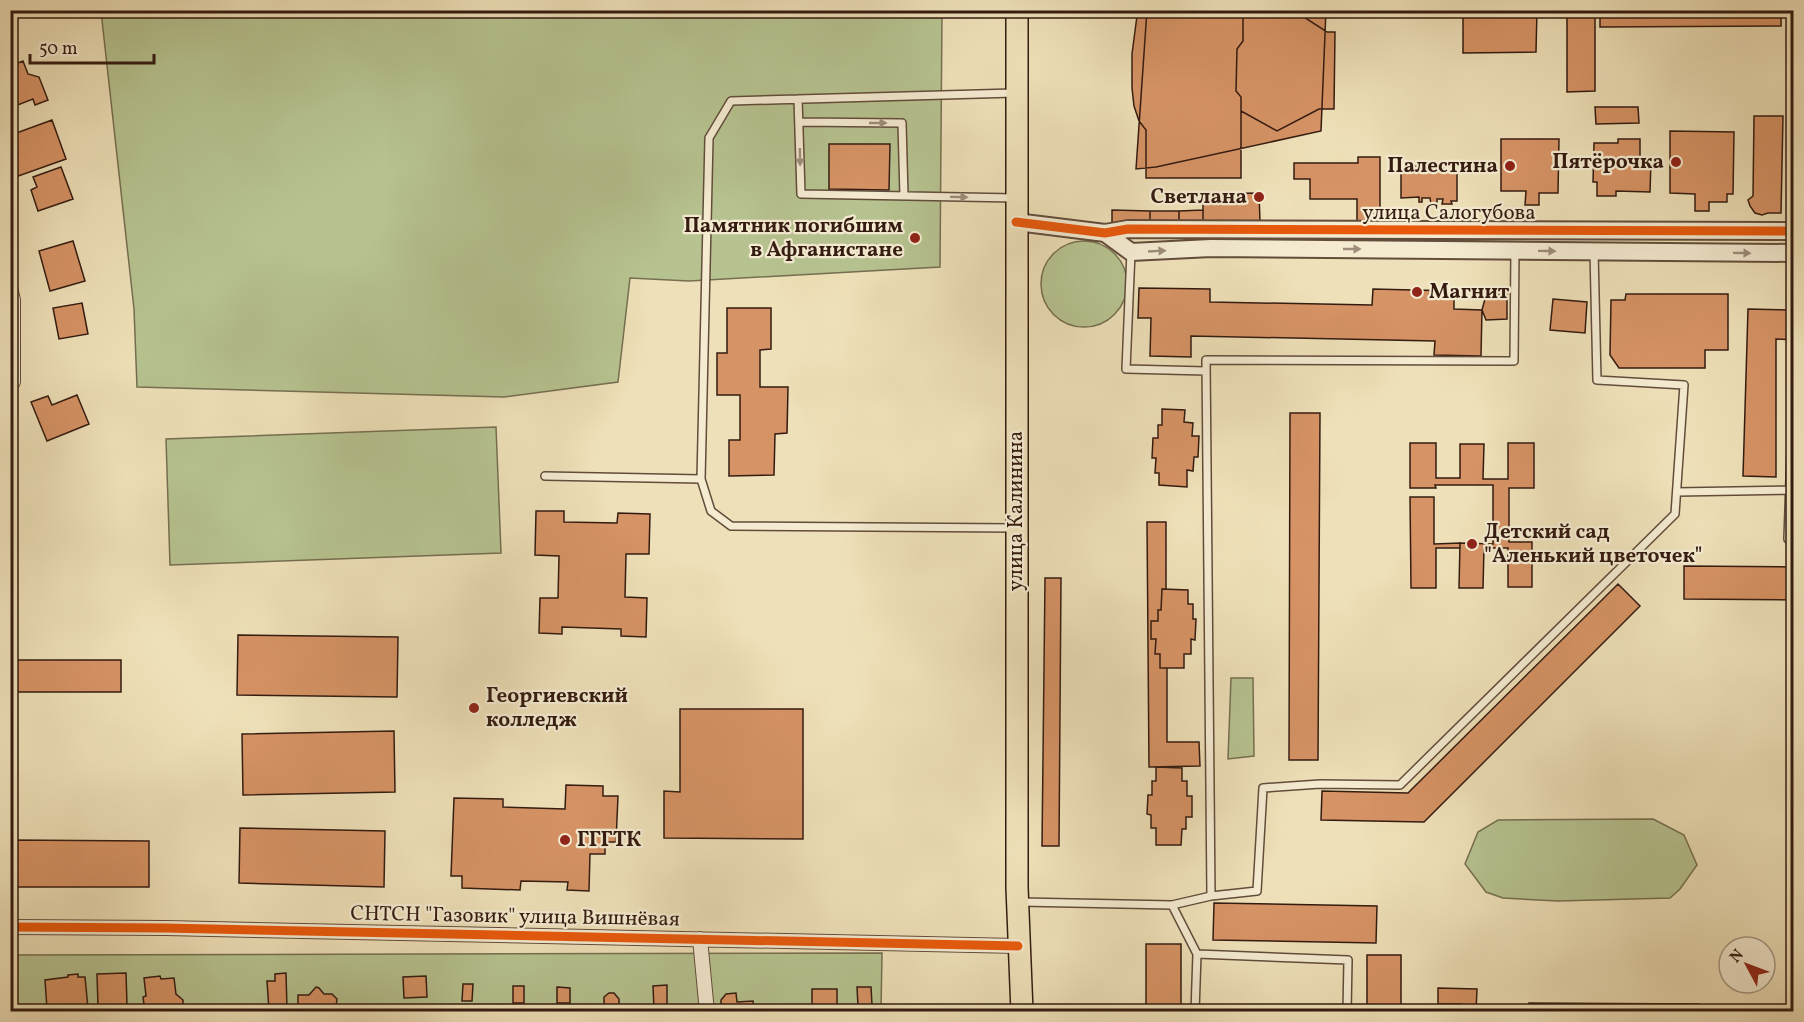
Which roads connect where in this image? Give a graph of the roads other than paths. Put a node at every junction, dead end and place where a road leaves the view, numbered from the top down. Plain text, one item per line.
1 (1017, 10) edge
2 (1016, 93) junction
3 (798, 99) junction
4 (799, 122) junction
5 (904, 195) junction
6 (1016, 198) junction
7 (1016, 222) junction
8 (1794, 231) edge
9 (1105, 233) junction
10 (1515, 250) junction
11 (1594, 251) junction
12 (1131, 252) junction
13 (1794, 253) edge
14 (10, 288) edge
15 (1794, 360) edge
16 (1206, 371) junction
17 (10, 382) edge
18 (545, 476) dead end
19 (701, 479) junction
20 (1789, 490) junction
21 (1677, 492) junction
22 (1016, 528) junction
23 (1794, 540) edge
24 (1211, 896) junction
25 (1017, 902) junction
26 (1172, 905) junction
27 (10, 927) edge
28 (700, 939) junction
29 (1018, 946) junction
30 (1197, 954) junction
31 (707, 1011) edge
32 (1022, 1011) edge
33 (1195, 1011) edge
34 (1347, 1011) edge

1 - 2 main road, улица Калинина
2 - 3 lane
2 - 6 main road, улица Калинина
3 - 4 lane
3 - 19 lane
4 -> 5 lane
4 -> 5 lane
5 -> 6 lane
6 - 7 main road, улица Калинина
7 - 9 street, улица Салогубова
7 - 22 main road, улица Калинина
8 - 9 street, улица Салогубова
9 - 12 street
10 -> 11 street, улица Салогубова
12 -> 10 street, улица Салогубова
10 - 16 lane
11 -> 13 street, улица Салогубова
11 - 21 lane
12 - 16 lane
14 - 17 street
15 - 20 lane
16 - 24 lane
18 - 19 lane
19 - 22 lane
20 - 21 lane
20 - 23 lane
21 - 24 lane
22 - 25 main road, улица Калинина
24 - 26 lane
25 - 26 lane
25 - 29 main road, улица Калинина
26 - 30 lane
27 - 28 street, СНТСН "Газовик" улица Вишнёвая
28 - 29 street, СНТСН "Газовик" улица Вишнёвая
28 - 31 street
29 - 32 main road, улица Калинина
30 - 33 lane
30 - 34 lane

